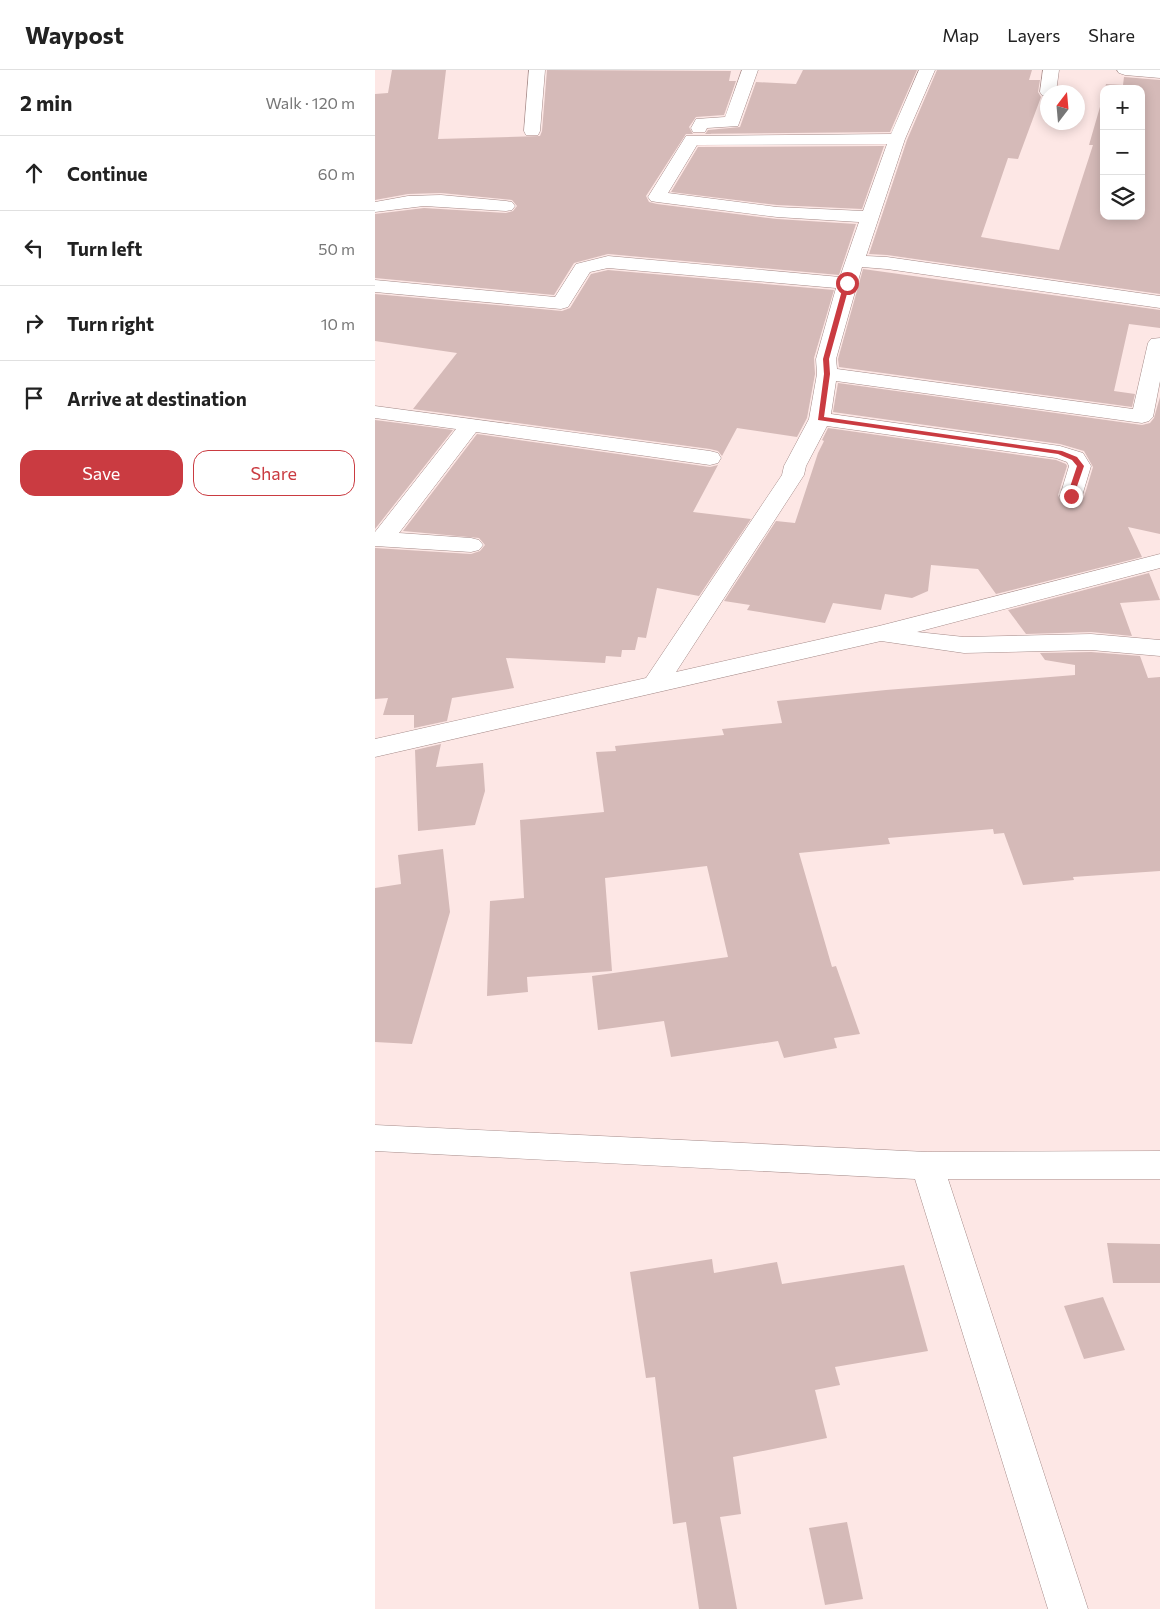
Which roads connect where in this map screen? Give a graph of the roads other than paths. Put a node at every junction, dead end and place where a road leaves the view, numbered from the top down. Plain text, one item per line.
1 (537, 70) edge
2 (750, 70) edge
3 (927, 70) edge
4 (1051, 70) edge
5 (1125, 70) edge
6 (1160, 73) edge
7 (1049, 85) edge
8 (532, 131) dead end
9 (897, 139) junction
10 (692, 140) junction
11 (506, 206) dead end
12 (375, 207) edge
13 (869, 217) junction
14 (855, 260) junction
15 (847, 283) junction
16 (375, 286) edge
17 (1160, 302) edge
18 (1160, 344) edge
19 (827, 374) junction
20 (375, 412) edge
21 (820, 419) junction
22 (471, 424) junction
23 (710, 458) dead end
24 (1071, 496) dead end
25 (379, 539) edge
26 (471, 545) dead end
27 (1160, 561) edge
28 (879, 634) junction
29 (1160, 648) edge
30 (657, 684) junction
31 (375, 748) edge
32 (375, 1138) edge
33 (1160, 1165) edge
34 (927, 1166) junction
35 (1068, 1609) edge

1 - 8 street
2 - 10 street
3 - 9 street
4 - 7 street
5 - 6 street
9 - 10 street
9 - 13 street
10 - 13 street
11 - 12 street
13 - 14 street
14 - 15 street
14 - 17 street
15 - 16 street
15 - 19 street
18 - 19 street
19 - 21 street
20 - 22 street
21 - 24 street
21 - 30 street
22 - 23 street
22 - 25 street
25 - 26 street
27 - 28 street
28 - 29 street
28 - 30 street
30 - 31 street
32 - 34 street
33 - 34 street
34 - 35 street

